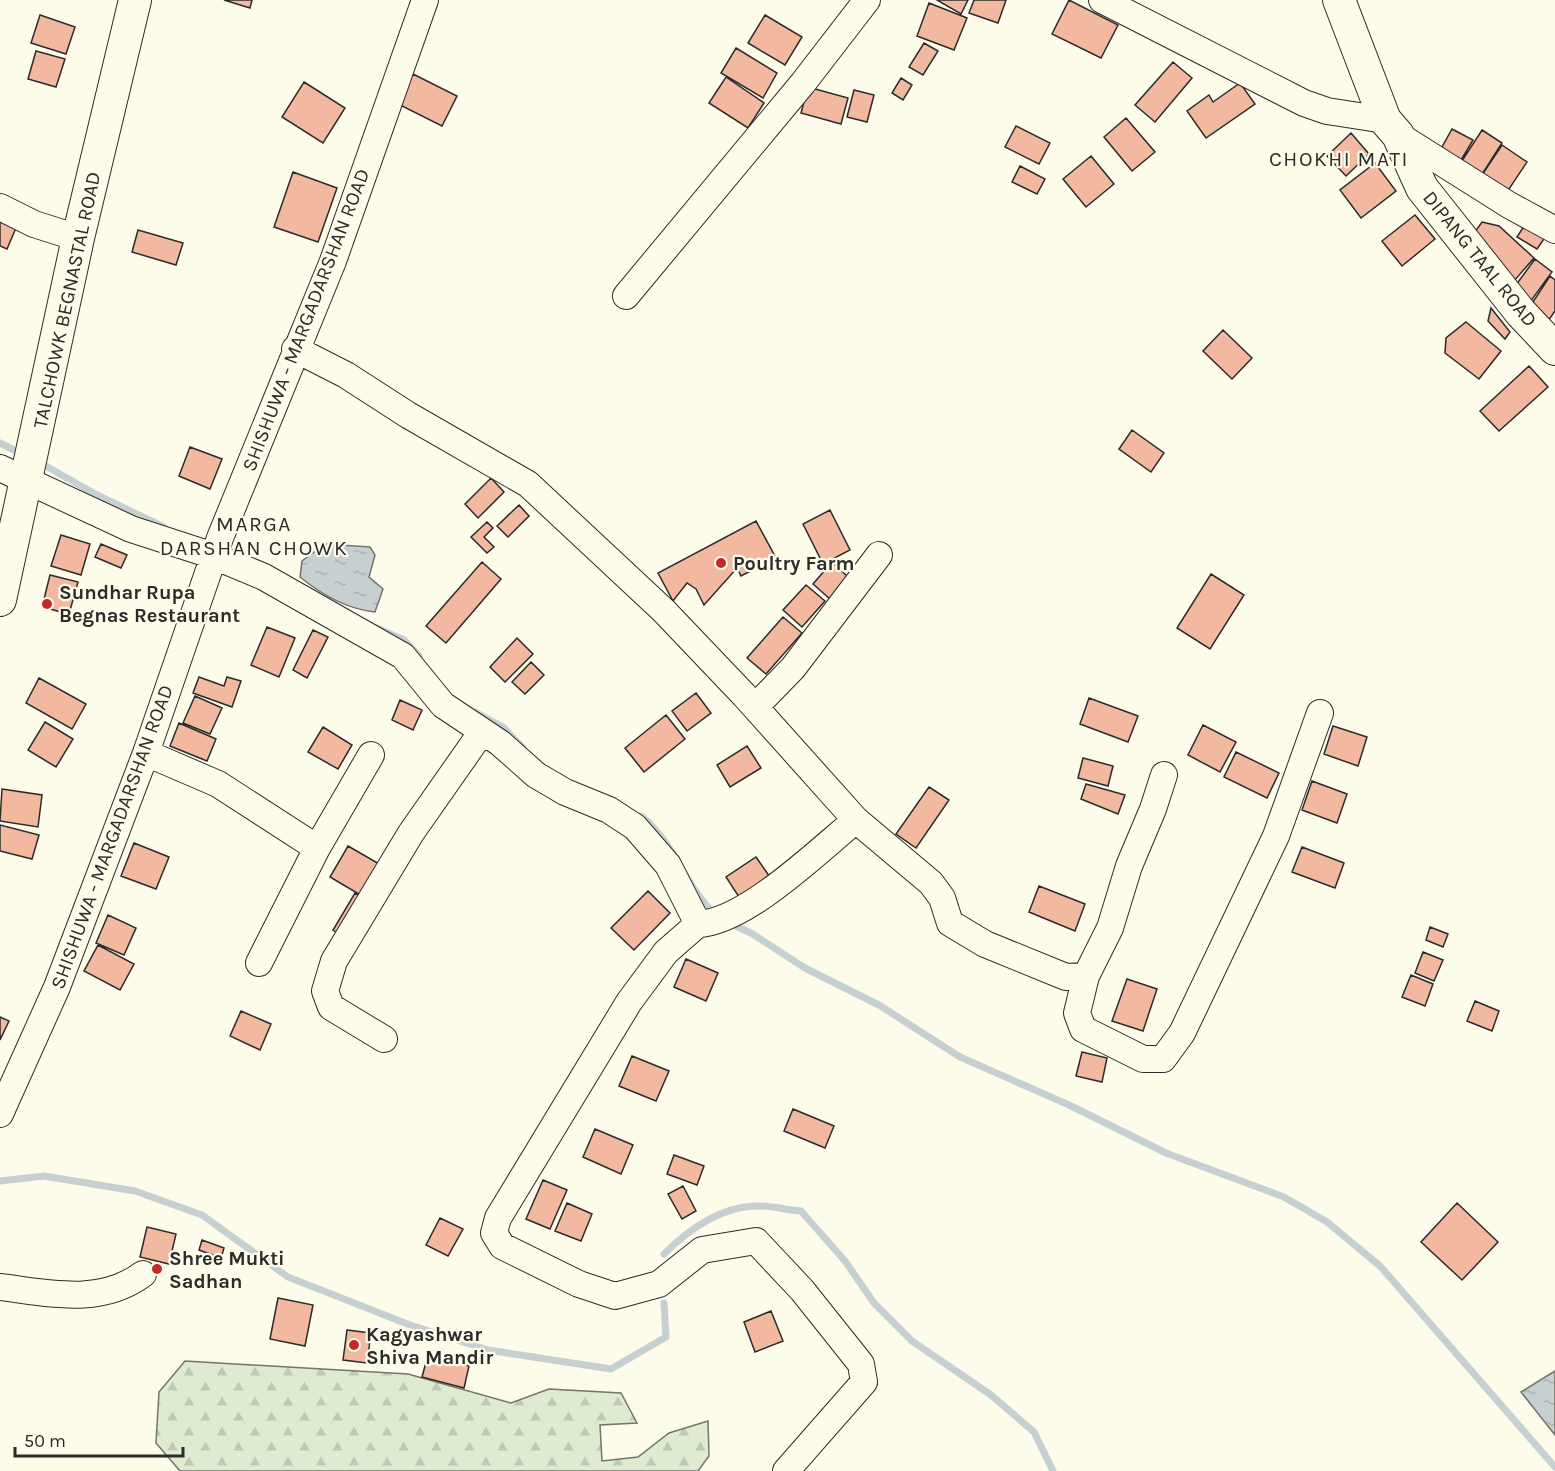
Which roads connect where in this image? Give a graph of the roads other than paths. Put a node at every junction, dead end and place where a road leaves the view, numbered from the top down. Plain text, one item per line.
1 (135, 0) edge
2 (425, 0) edge
3 (867, 0) edge
4 (1102, 0) edge
5 (1339, 0) edge
6 (1392, 128) junction
7 (0, 207) edge
8 (1555, 230) edge
9 (78, 238) junction
10 (626, 297) dead end
11 (295, 349) junction
12 (1555, 349) edge
13 (14, 474) edge
14 (217, 547) junction
15 (879, 555) dead end
16 (0, 600) edge
17 (755, 707) junction
18 (1320, 713) dead end
19 (481, 733) junction
20 (146, 753) junction
21 (371, 755) dead end
22 (1164, 775) dead end
23 (856, 820) junction
24 (317, 848) junction
25 (713, 921) junction
26 (260, 963) dead end
27 (1086, 976) junction
28 (384, 1039) dead end
29 (0, 1114) edge
30 (143, 1274) dead end
31 (0, 1287) edge
32 (786, 1471) edge

1 - 9 main road, TALCHOWK BEGNASTAL ROAD
2 - 11 street, SHISHUWA - MARGADARSHAN ROAD
3 - 10 street
4 - 6 street
5 - 6 main road, DIPANG TAAL ROAD
6 - 8 street
6 - 12 main road, DIPANG TAAL ROAD
7 - 9 street
9 - 13 main road, TALCHOWK BEGNASTAL ROAD
11 - 14 street, SHISHUWA - MARGADARSHAN ROAD
11 - 17 street
13 - 14 street
13 - 16 main road, TALCHOWK BEGNASTAL ROAD
14 - 19 street
14 - 20 street, SHISHUWA - MARGADARSHAN ROAD
15 - 17 street
17 - 23 street
18 - 27 street
19 - 25 street
19 - 28 street
20 - 24 street
20 - 29 street, SHISHUWA - MARGADARSHAN ROAD
21 - 24 street
22 - 27 street
23 - 25 street
23 - 27 street
24 - 26 street
25 - 32 street
30 - 31 street

